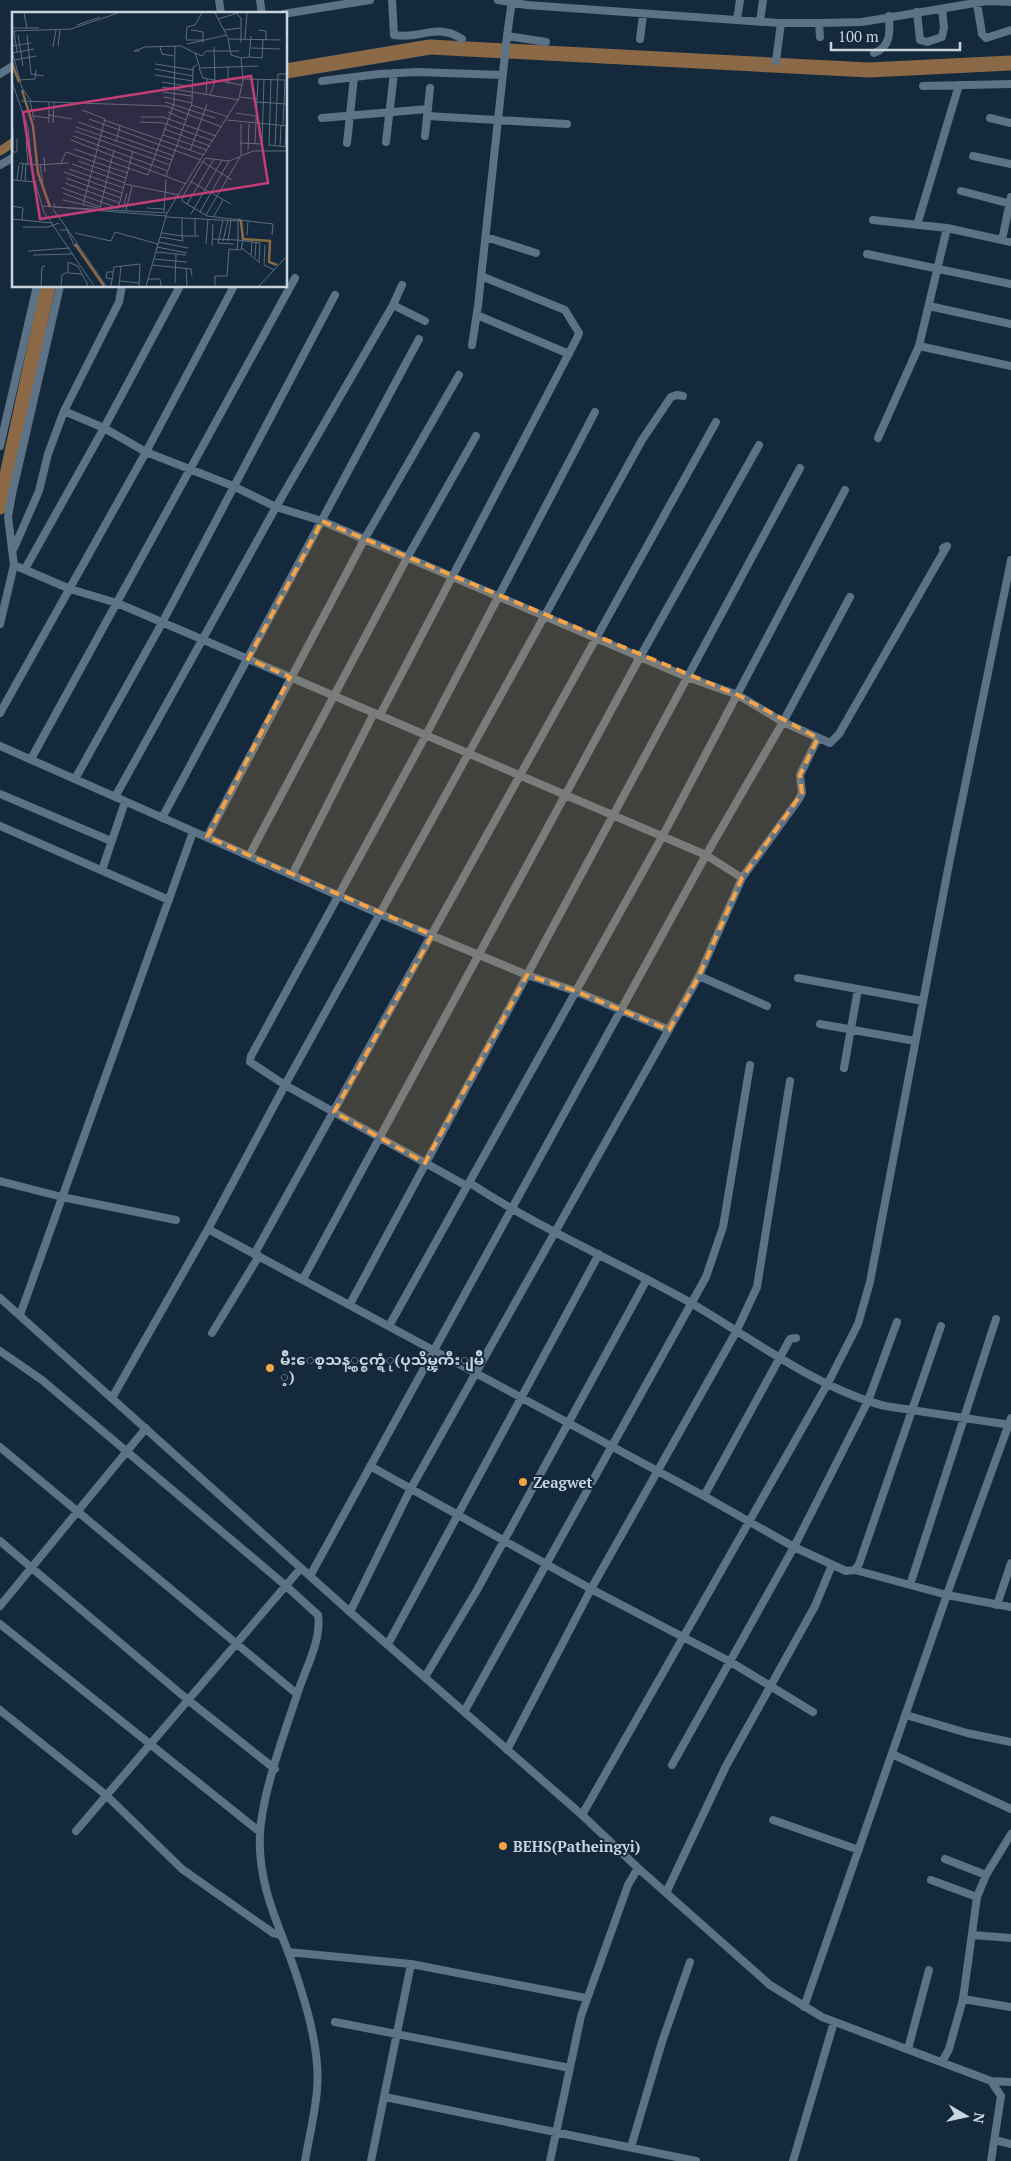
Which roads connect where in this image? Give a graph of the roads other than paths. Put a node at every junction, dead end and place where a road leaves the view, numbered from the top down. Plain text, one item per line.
1 (370, 0) edge
2 (392, 0) edge
3 (498, 0) edge
4 (740, 0) edge
5 (763, 0) edge
6 (349, 1) edge
7 (512, 1) edge
8 (1011, 2) edge
9 (977, 3) junction
10 (942, 9) junction
11 (917, 12) junction
12 (288, 13) edge
13 (643, 14) junction
14 (889, 16) junction
15 (738, 20) junction
16 (760, 22) junction
17 (781, 23) junction
18 (819, 23) junction
19 (1011, 30) edge
20 (507, 36) junction
21 (820, 37) dead end
22 (462, 39) dead end
23 (640, 39) dead end
24 (546, 42) dead end
25 (874, 53) dead end
26 (776, 61) dead end
27 (12, 66) edge
28 (503, 72) junction
29 (394, 73) junction
30 (0, 74) edge
31 (354, 77) junction
32 (322, 82) dead end
33 (1011, 84) edge
34 (959, 85) junction
35 (923, 86) dead end
36 (430, 88) dead end
37 (390, 112) junction
38 (428, 113) junction
39 (350, 116) junction
40 (322, 118) dead end
41 (990, 118) dead end
42 (498, 121) junction
43 (1011, 123) edge
44 (567, 124) dead end
45 (425, 136) dead end
46 (386, 142) dead end
47 (347, 143) dead end
48 (973, 156) dead end
49 (12, 158) edge
50 (1011, 164) edge
51 (0, 165) edge
52 (961, 191) dead end
53 (1011, 201) edge
54 (873, 220) dead end
55 (917, 225) junction
56 (947, 228) junction
57 (486, 237) junction
58 (1002, 240) junction
59 (1011, 242) edge
60 (536, 253) dead end
61 (867, 254) dead end
62 (938, 270) junction
63 (481, 276) junction
64 (295, 278) dead end
65 (402, 284) dead end
66 (1011, 284) edge
67 (37, 288) edge
68 (60, 288) edge
69 (122, 288) edge
70 (179, 288) edge
71 (233, 288) edge
72 (335, 295) dead end
73 (393, 305) junction
74 (929, 306) junction
75 (477, 315) junction
76 (425, 321) dead end
77 (1011, 324) edge
78 (419, 339) dead end
79 (472, 345) dead end
80 (919, 346) junction
81 (570, 354) junction
82 (1011, 366) edge
83 (459, 375) dead end
84 (683, 396) dead end
85 (64, 411) junction
86 (595, 412) dead end
87 (716, 422) dead end
88 (104, 428) junction
89 (476, 436) dead end
90 (878, 438) dead end
91 (759, 445) dead end
92 (0, 446) edge
93 (146, 452) junction
94 (800, 468) dead end
95 (190, 470) junction
96 (233, 486) junction
97 (845, 490) dead end
98 (276, 507) junction
99 (322, 521) junction
100 (364, 540) junction
101 (14, 548) junction
102 (942, 548) dead end
103 (407, 558) junction
104 (1011, 560) edge
105 (14, 565) junction
106 (25, 569) junction
107 (453, 577) junction
108 (70, 589) junction
109 (499, 597) junction
110 (850, 597) dead end
111 (117, 603) junction
112 (545, 617) junction
113 (162, 623) junction
114 (0, 624) edge
115 (595, 638) junction
116 (202, 640) junction
117 (640, 657) junction
118 (248, 659) junction
119 (290, 677) junction
120 (687, 677) junction
121 (738, 695) junction
122 (335, 696) junction
123 (0, 712) edge
124 (377, 714) junction
125 (784, 722) junction
126 (426, 735) junction
127 (818, 738) junction
128 (0, 746) edge
129 (469, 754) junction
130 (31, 759) junction
131 (521, 776) junction
132 (75, 779) junction
133 (0, 794) edge
134 (566, 794) junction
135 (114, 797) junction
136 (125, 802) junction
137 (613, 814) junction
138 (162, 818) junction
139 (0, 826) edge
140 (193, 832) junction
141 (206, 837) junction
142 (662, 837) junction
143 (112, 841) junction
144 (706, 854) junction
145 (249, 856) junction
146 (102, 870) junction
147 (292, 875) junction
148 (742, 878) junction
149 (337, 895) junction
150 (169, 900) junction
151 (380, 914) junction
152 (432, 936) junction
153 (478, 956) junction
154 (526, 975) junction
155 (699, 976) junction
156 (798, 978) dead end
157 (858, 989) junction
158 (576, 991) junction
159 (923, 1001) junction
160 (766, 1006) dead end
161 (621, 1012) junction
162 (820, 1024) dead end
163 (851, 1029) junction
164 (668, 1030) junction
165 (915, 1041) junction
166 (750, 1065) dead end
167 (844, 1068) dead end
168 (790, 1081) dead end
169 (285, 1085) junction
170 (334, 1112) junction
171 (380, 1138) junction
172 (426, 1163) junction
173 (0, 1181) edge
174 (470, 1183) junction
175 (62, 1197) junction
176 (511, 1210) junction
177 (176, 1220) dead end
178 (208, 1229) junction
179 (554, 1231) junction
180 (599, 1254) junction
181 (257, 1255) junction
182 (303, 1279) junction
183 (647, 1279) junction
184 (0, 1298) edge
185 (350, 1304) junction
186 (693, 1304) junction
187 (20, 1316) junction
188 (996, 1319) dead end
189 (897, 1322) dead end
190 (390, 1326) junction
191 (941, 1326) dead end
192 (736, 1332) junction
193 (212, 1333) dead end
194 (796, 1338) dead end
195 (434, 1350) junction
196 (0, 1351) edge
197 (780, 1357) junction
198 (476, 1372) junction
199 (828, 1383) junction
200 (112, 1398) junction
201 (522, 1398) junction
202 (868, 1401) junction
203 (914, 1409) junction
204 (965, 1418) junction
205 (1010, 1422) edge
206 (567, 1423) junction
207 (146, 1428) junction
208 (612, 1446) junction
209 (0, 1447) edge
210 (127, 1450) junction
211 (370, 1466) junction
212 (657, 1472) junction
213 (410, 1490) junction
214 (704, 1496) junction
215 (77, 1511) junction
216 (458, 1516) junction
217 (748, 1521) junction
218 (503, 1540) junction
219 (0, 1541) edge
220 (794, 1547) junction
221 (1011, 1563) edge
222 (547, 1565) junction
223 (832, 1565) junction
224 (32, 1568) junction
225 (299, 1570) junction
226 (855, 1570) junction
227 (310, 1576) junction
228 (287, 1583) junction
229 (910, 1585) junction
230 (591, 1590) junction
231 (947, 1595) junction
232 (996, 1605) junction
233 (0, 1606) edge
234 (1011, 1607) edge
235 (350, 1612) junction
236 (0, 1624) edge
237 (684, 1639) junction
238 (236, 1643) junction
239 (388, 1644) junction
240 (729, 1661) junction
241 (425, 1677) junction
242 (770, 1688) junction
243 (297, 1694) junction
244 (188, 1700) junction
245 (0, 1710) edge
246 (464, 1712) junction
247 (813, 1712) dead end
248 (906, 1715) junction
249 (1011, 1742) edge
250 (150, 1744) junction
251 (506, 1750) junction
252 (892, 1754) junction
253 (672, 1765) dead end
254 (275, 1769) junction
255 (106, 1795) junction
256 (1011, 1809) edge
257 (582, 1815) junction
258 (773, 1820) dead end
259 (76, 1831) dead end
260 (260, 1832) junction
261 (1011, 1834) edge
262 (859, 1850) junction
263 (945, 1859) dead end
264 (638, 1868) junction
265 (986, 1875) junction
266 (931, 1880) dead end
267 (666, 1893) junction
268 (977, 1898) junction
269 (281, 1935) junction
270 (973, 1936) junction
271 (1011, 1938) edge
272 (288, 1952) junction
273 (690, 1962) dead end
274 (411, 1964) junction
275 (929, 1970) dead end
276 (586, 1998) junction
277 (963, 1999) junction
278 (804, 2007) junction
279 (1011, 2007) edge
280 (335, 2022) dead end
281 (834, 2022) junction
282 (397, 2034) junction
283 (908, 2049) junction
284 (942, 2062) junction
285 (570, 2068) junction
286 (991, 2081) junction
287 (1011, 2082) edge
288 (385, 2097) junction
289 (556, 2131) junction
290 (995, 2140) junction
291 (1011, 2144) edge
292 (630, 2148) junction
293 (305, 2161) edge
294 (371, 2161) edge
295 (550, 2161) edge
296 (696, 2161) edge
297 (794, 2161) edge
298 (991, 2161) edge

1 - 6 street
2 - 22 street
3 - 7 street
4 - 15 street
5 - 16 street
6 - 12 street
7 - 13 street
7 - 20 street
8 - 9 street
9 - 10 street
9 - 19 street
10 - 11 street
10 - 11 street
11 - 14 street
13 - 15 street
13 - 23 street
14 - 18 street
14 - 25 street
15 - 16 street
16 - 17 street
17 - 18 street
17 - 26 street
18 - 21 street
20 - 24 street
20 - 28 street
27 - 30 street
28 - 29 street
28 - 42 street
29 - 31 street
29 - 37 street
31 - 32 street
31 - 39 street
33 - 34 street
34 - 35 street
34 - 55 street
36 - 38 street
37 - 38 street
37 - 39 street
37 - 46 street
38 - 42 street
38 - 45 street
39 - 40 street
39 - 47 street
41 - 43 street
42 - 44 street
42 - 57 street
48 - 50 street
49 - 51 street
52 - 53 street
53 - 58 street
54 - 55 street
55 - 56 street
56 - 58 street
56 - 62 street
57 - 60 street
57 - 63 street
58 - 59 street
61 - 62 street
62 - 66 street
62 - 74 street
63 - 75 street
63 - 81 street
64 - 95 street
65 - 73 street
67 - 92 street
68 - 101 street
69 - 85 street
70 - 88 street
71 - 93 street
72 - 96 street
73 - 76 street
73 - 98 street
74 - 77 street
74 - 80 street
75 - 79 street
75 - 81 street
78 - 99 street
80 - 82 street
80 - 90 street
81 - 107 street
83 - 100 street
84 - 112 street
85 - 88 street
85 - 101 street
86 - 109 street
87 - 115 street
88 - 93 street
88 - 106 street
89 - 103 street
91 - 117 street
93 - 95 street
93 - 108 street
94 - 120 street
95 - 96 street
95 - 111 street
96 - 98 street
96 - 113 street
97 - 121 street
98 - 99 street
98 - 116 street
99 - 100 street
99 - 118 street
100 - 103 street
100 - 119 street
101 - 105 street
102 - 127 street
103 - 107 street
103 - 122 street
104 - 159 street
105 - 106 street
105 - 114 street
106 - 108 street
107 - 109 street
107 - 124 street
108 - 111 street
108 - 123 street
109 - 112 street
109 - 126 street
110 - 125 street
111 - 113 street
111 - 130 street
112 - 115 street
112 - 129 street
113 - 116 street
113 - 132 street
115 - 117 street
115 - 131 street
116 - 118 street
116 - 135 street
117 - 120 street
117 - 134 street
118 - 119 street
118 - 138 street
119 - 122 street
119 - 141 street
120 - 121 street
120 - 137 street
121 - 125 street
121 - 142 street
122 - 124 street
122 - 145 street
124 - 126 street
124 - 147 street
125 - 127 street
125 - 144 street
126 - 129 street
126 - 149 street
127 - 148 street
128 - 130 street
129 - 131 street
129 - 151 street
130 - 132 street
131 - 134 street
131 - 152 street
132 - 135 street
133 - 143 street
134 - 137 street
134 - 153 street
135 - 136 street
136 - 138 street
136 - 143 street
137 - 142 street
137 - 154 street
138 - 140 street
139 - 146 street
140 - 141 street
140 - 150 street
141 - 145 street
142 - 144 street
142 - 158 street
143 - 146 street
144 - 148 street
144 - 161 street
145 - 147 street
146 - 150 street
147 - 149 street
148 - 155 street
149 - 151 street
149 - 169 street
150 - 175 street
151 - 152 street
151 - 169 street
152 - 153 street
152 - 170 street
153 - 154 street
153 - 171 street
154 - 158 street
154 - 172 street
155 - 160 street
155 - 164 street
156 - 157 street
157 - 159 street
157 - 163 street
158 - 161 street
158 - 174 street
159 - 165 street
161 - 164 street
161 - 176 street
162 - 163 street
163 - 165 street
163 - 167 street
164 - 179 street
165 - 199 street
166 - 186 street
168 - 192 street
169 - 170 street
169 - 178 street
170 - 171 street
170 - 181 street
171 - 172 street
171 - 182 street
172 - 174 street
172 - 185 street
173 - 175 street
174 - 176 street
174 - 190 street
175 - 177 street
175 - 187 street
176 - 179 street
176 - 195 street
178 - 181 street
178 - 200 street
179 - 180 street
179 - 198 street
180 - 183 street
180 - 201 street
181 - 182 street
181 - 193 street
182 - 185 street
183 - 186 street
183 - 206 street
184 - 187 street
185 - 190 street
186 - 192 street
186 - 208 street
187 - 200 street
188 - 204 street
189 - 202 street
190 - 195 street
191 - 203 street
192 - 197 street
192 - 212 street
194 - 197 street
195 - 198 street
195 - 211 street
196 - 210 street
197 - 199 street
197 - 214 street
198 - 201 street
198 - 213 street
199 - 202 street
199 - 217 street
200 - 207 street
201 - 206 street
201 - 216 street
202 - 203 street
202 - 220 street
203 - 204 street
203 - 226 street
204 - 205 street
204 - 229 street
205 - 231 street
206 - 208 street
206 - 218 street
207 - 210 street
207 - 225 street
208 - 212 street
208 - 222 street
209 - 215 street
210 - 215 street
210 - 228 street
211 - 213 street
211 - 227 street
212 - 214 street
212 - 230 street
213 - 216 street
213 - 235 street
214 - 217 street
215 - 224 street
215 - 238 street
216 - 218 street
216 - 239 street
217 - 220 street
217 - 237 street
218 - 222 street
218 - 241 street
219 - 224 street
220 - 223 street
220 - 240 street
221 - 232 street
222 - 230 street
222 - 246 street
223 - 226 street
223 - 242 street
224 - 233 street
224 - 244 street
225 - 227 street
225 - 228 street
226 - 229 street
227 - 235 street
228 - 238 street
228 - 243 street
229 - 231 street
230 - 237 street
230 - 251 street
231 - 232 street
231 - 248 street
232 - 234 street
235 - 239 street
236 - 250 street
237 - 240 street
237 - 257 street
238 - 243 street
238 - 244 street
239 - 241 street
240 - 242 street
240 - 253 street
241 - 246 street
242 - 247 street
242 - 267 street
243 - 254 street
244 - 250 street
244 - 254 street
245 - 255 street
246 - 251 street
248 - 249 street
248 - 252 street
250 - 255 street
250 - 260 street
251 - 257 street
252 - 256 street
252 - 262 street
254 - 260 street
255 - 259 street
255 - 269 street
257 - 264 street
258 - 262 street
260 - 269 street
261 - 265 street
262 - 278 street
263 - 265 street
264 - 267 street
264 - 276 street
265 - 268 street
266 - 268 street
267 - 278 street
268 - 270 street
269 - 272 street
270 - 271 street
270 - 277 street
272 - 274 street
272 - 293 street
273 - 292 street
274 - 276 street
274 - 282 street
275 - 283 street
276 - 285 street
277 - 279 street
277 - 284 street
278 - 281 street
280 - 282 street
281 - 283 street
281 - 297 street
282 - 285 street
282 - 288 street
283 - 284 street
284 - 286 street
285 - 289 street
286 - 287 street
286 - 290 street
288 - 289 street
288 - 294 street
289 - 292 street
289 - 295 street
290 - 291 street
290 - 298 street
292 - 296 street

